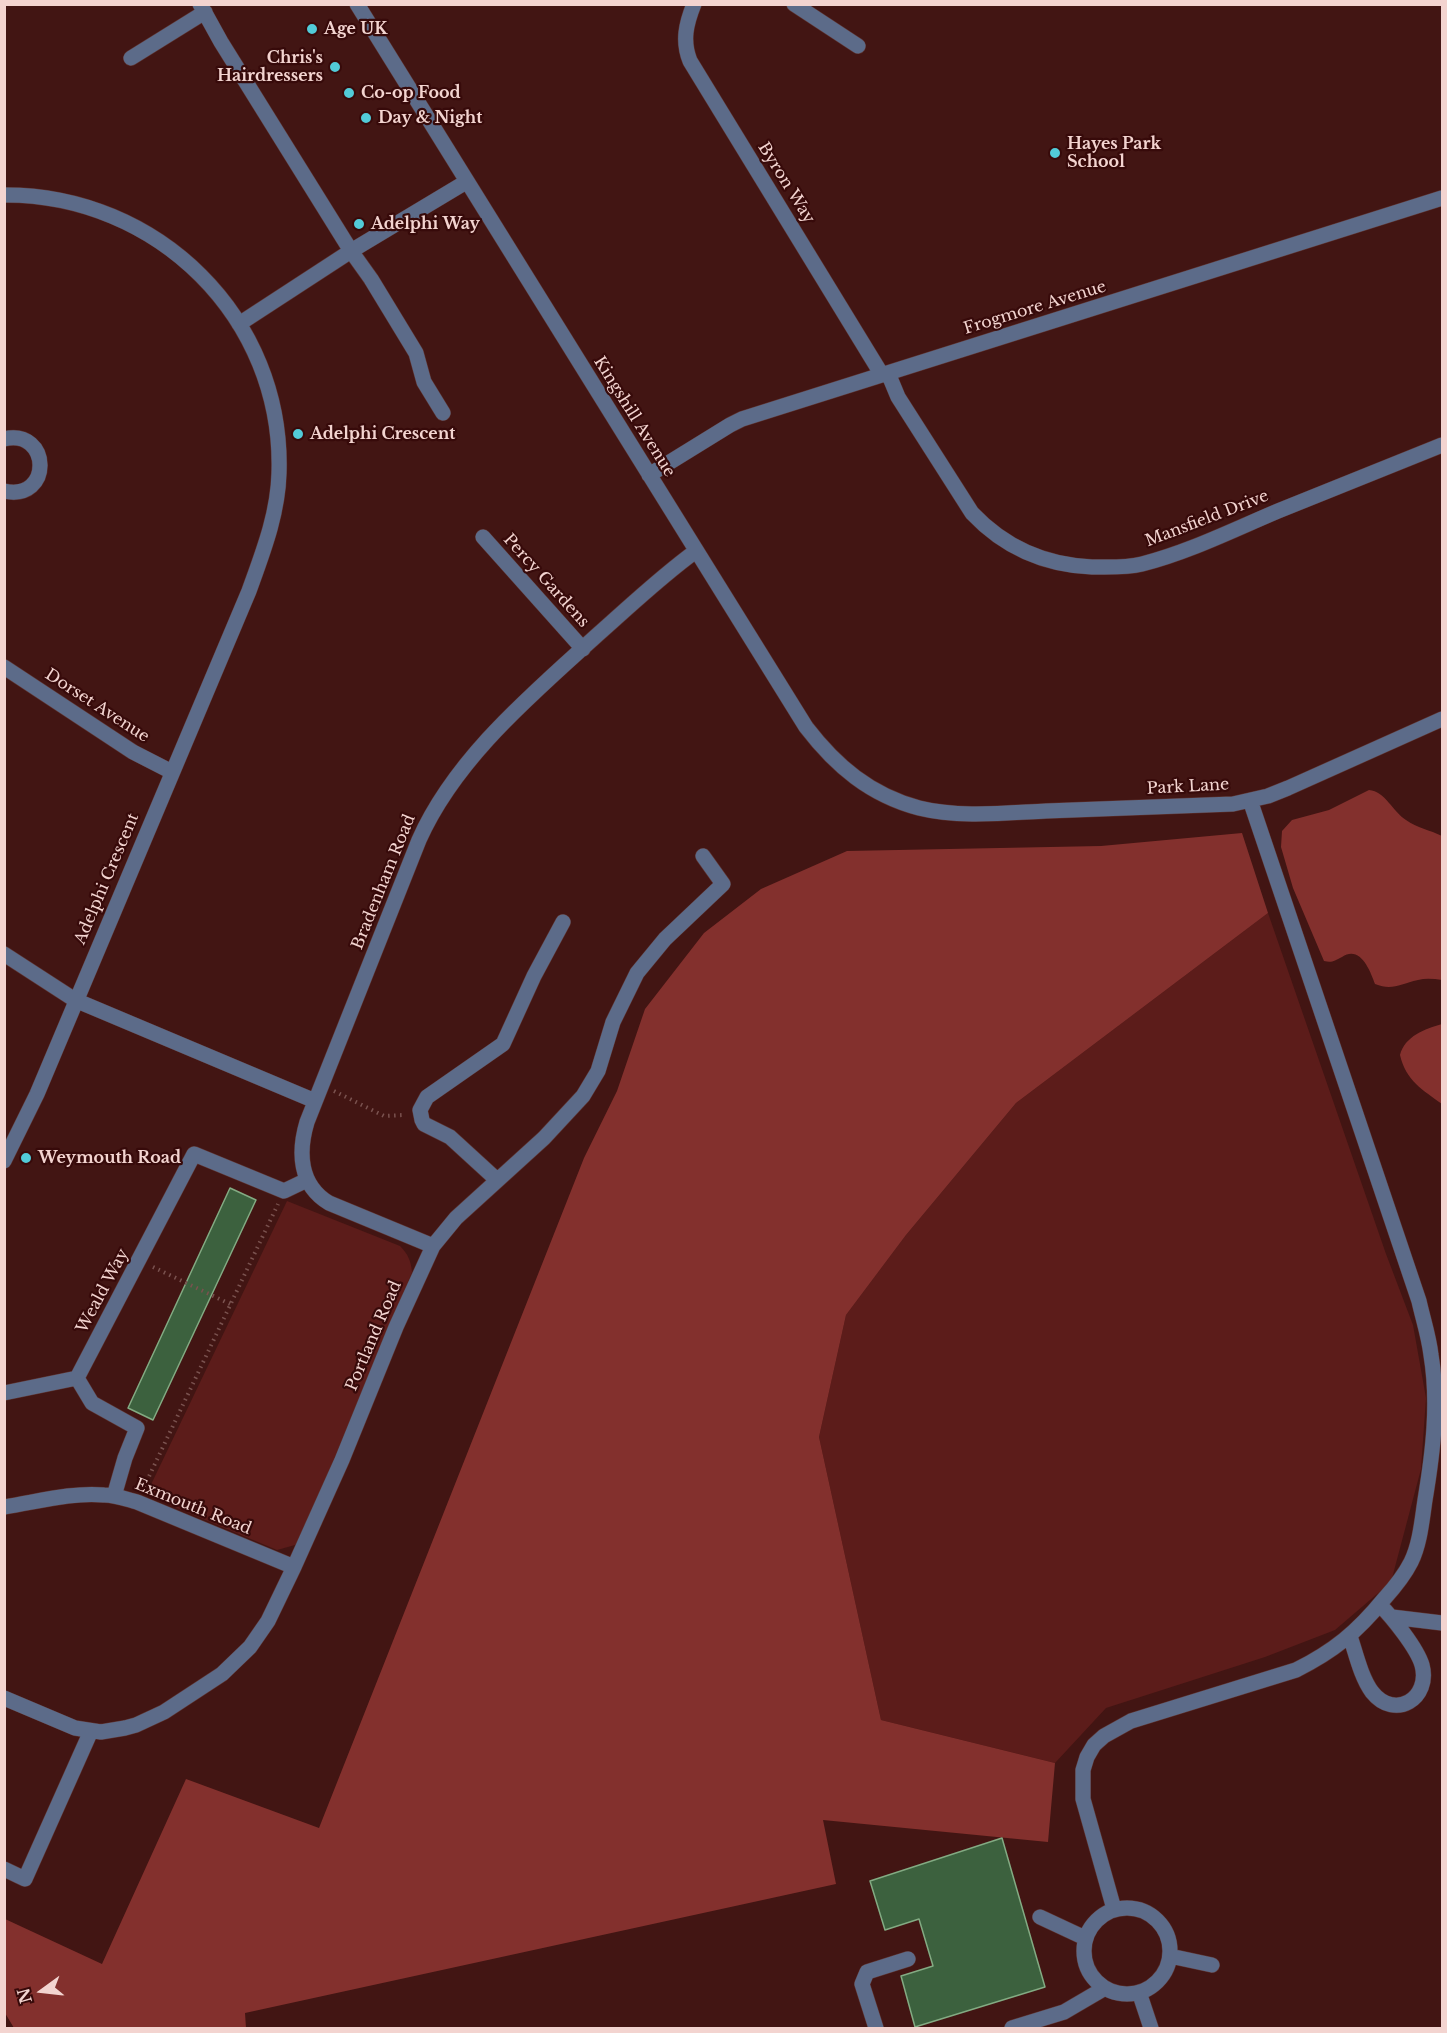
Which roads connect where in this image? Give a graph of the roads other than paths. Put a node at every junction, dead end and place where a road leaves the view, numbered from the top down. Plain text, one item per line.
1 (357, 4) edge
2 (694, 4) edge
3 (794, 4) edge
4 (203, 8) edge
5 (858, 46) dead end
6 (130, 58) dead end
7 (466, 182) junction
8 (4, 195) edge
9 (1443, 198) edge
10 (351, 251) junction
11 (239, 324) junction
12 (885, 374) junction
13 (443, 413) dead end
14 (4, 439) edge
15 (1443, 446) edge
16 (649, 475) junction
17 (4, 491) edge
18 (483, 537) dead end
19 (696, 551) junction
20 (583, 649) junction
21 (4, 668) edge
22 (1443, 719) edge
23 (172, 772) junction
24 (1250, 800) junction
25 (919, 808) joint
26 (703, 856) dead end
27 (563, 922) dead end
28 (4, 954) edge
29 (75, 1000) junction
30 (315, 1101) junction
31 (4, 1161) edge
32 (307, 1180) junction
33 (497, 1180) junction
34 (433, 1246) junction
35 (77, 1378) junction
36 (4, 1393) edge
37 (114, 1496) junction
38 (4, 1507) edge
39 (294, 1567) junction
40 (1380, 1605) junction
41 (1392, 1617) junction
42 (1443, 1623) edge
43 (1350, 1636) junction
44 (4, 1698) edge
45 (91, 1731) junction
46 (4, 1869) edge
47 (1114, 1909) junction
48 (1040, 1917) dead end
49 (1085, 1938) junction
50 (1170, 1956) junction
51 (908, 1959) dead end
52 (1212, 1965) dead end
53 (1105, 1989) junction
54 (1140, 1992) junction
55 (876, 2028) edge
56 (1012, 2028) edge
57 (1151, 2028) edge

1 - 7 street, Kingshill Avenue
2 - 12 street, Byron Way
3 - 5 street
4 - 6 street
4 - 10 street
7 - 10 street
7 - 16 street, Kingshill Avenue
8 - 11 street, Adelphi Crescent
9 - 12 street, Frogmore Avenue
10 - 11 street
10 - 13 street
11 - 23 street, Adelphi Crescent
12 - 15 street, Mansfield Drive
12 - 16 street, Frogmore Avenue
14 - 17 street
16 - 19 street, Kingshill Avenue
18 - 20 street, Percy Gardens
19 - 20 street, Bradenham Road
19 - 25 street, Kingshill Avenue
20 - 30 street, Bradenham Road
21 - 23 street, Dorset Avenue
22 - 24 street, Park Lane
23 - 29 street, Adelphi Crescent
24 - 25 street, Park Lane
24 - 40 street
26 - 33 street, Portland Road
27 - 33 street
28 - 29 street
29 - 30 street
29 - 31 street, Adelphi Crescent
30 - 32 street, Bradenham Road
32 - 34 street
32 - 35 street, Weald Way
33 - 34 street, Portland Road
34 - 39 street, Portland Road
35 - 36 street
35 - 37 street
37 - 38 street, Exmouth Road
37 - 39 street, Exmouth Road
39 - 45 street, Portland Road
40 - 41 street
40 - 43 street
41 - 42 street
41 - 43 street
43 - 47 street
44 - 45 street, Portland Road
45 - 46 street
47 - 49 street
47 - 50 street
48 - 49 street
49 - 53 street
50 - 52 street
50 - 54 street
51 - 55 street
53 - 54 street
53 - 56 street
54 - 57 street

